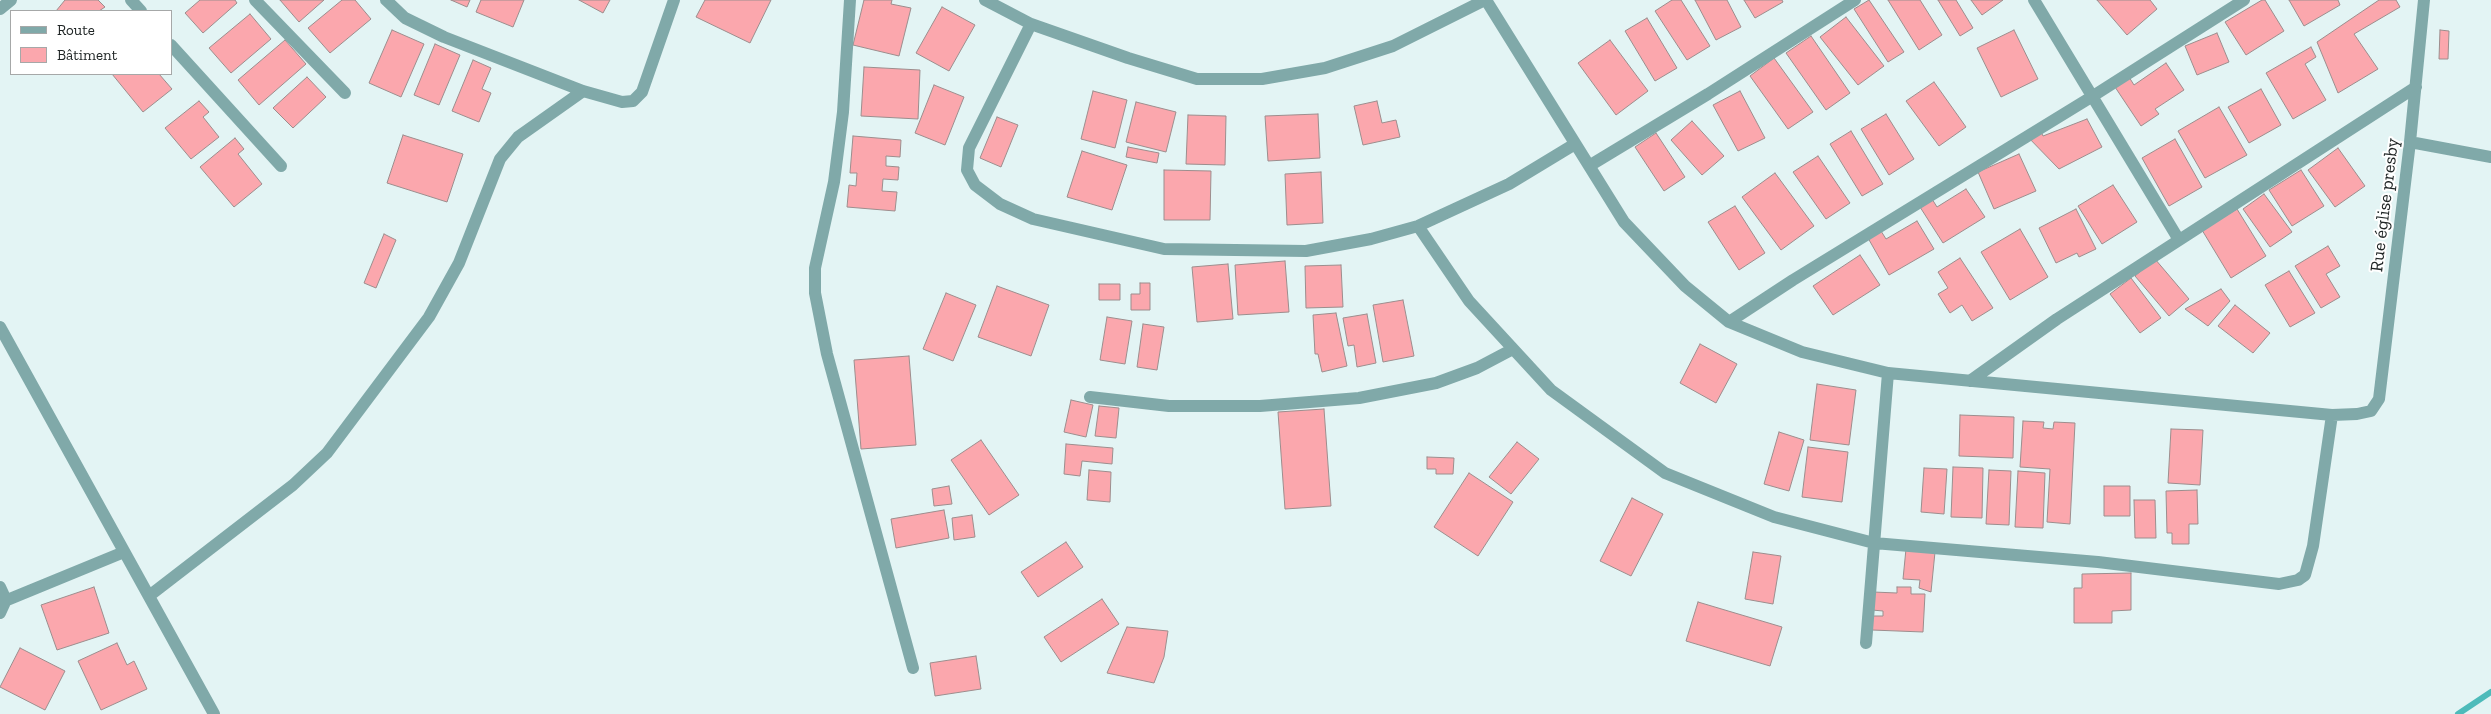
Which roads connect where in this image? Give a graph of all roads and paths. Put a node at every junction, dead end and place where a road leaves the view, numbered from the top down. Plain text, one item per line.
1 (11, 0) edge
2 (131, 0) edge
3 (255, 0) edge
4 (386, 0) edge
5 (674, 0) edge
6 (850, 0) edge
7 (985, 0) edge
8 (1486, 0) edge
9 (1855, 0) edge
10 (2034, 0) edge
11 (2244, 0) edge
12 (2424, 0) edge
13 (0, 10) edge
14 (140, 10) edge
15 (1031, 24) junction
16 (172, 46) edge
17 (2416, 86) junction
18 (583, 91) junction
19 (345, 93) dead end
20 (2093, 96) junction
21 (2410, 142) junction
22 (1575, 144) junction
23 (2491, 156) edge
24 (281, 166) dead end
25 (1589, 166) junction
26 (1418, 226) junction
27 (2179, 240) junction
28 (1729, 322) junction
29 (0, 327) edge
30 (1513, 349) junction
31 (1888, 374) junction
32 (1970, 381) junction
33 (1090, 397) dead end
34 (2332, 414) junction
35 (1874, 543) junction
36 (124, 552) junction
37 (0, 587) edge
38 (149, 596) junction
39 (3, 602) edge
40 (0, 613) edge
41 (1866, 643) dead end
42 (913, 668) dead end
43 (214, 714) edge

1 - 13 street
2 - 14 street
3 - 19 street
4 - 18 street
5 - 18 street
6 - 42 street
7 - 15 street
8 - 15 street
8 - 22 street
9 - 25 street
10 - 20 street
11 - 20 street
12 - 17 street, Rue église presby
15 - 26 street
16 - 24 street
17 - 21 street, Rue église presby
17 - 27 street
18 - 38 street
20 - 27 street
20 - 28 street
21 - 23 street
21 - 34 street, Rue église presby
22 - 25 street
22 - 26 street
25 - 28 street
26 - 30 street
27 - 32 street
28 - 31 street
29 - 36 street
30 - 33 street
30 - 35 street
31 - 32 street
31 - 35 street
32 - 34 street
34 - 35 street
35 - 41 street
36 - 38 street
36 - 39 street
37 - 39 street
38 - 43 street
39 - 40 street

